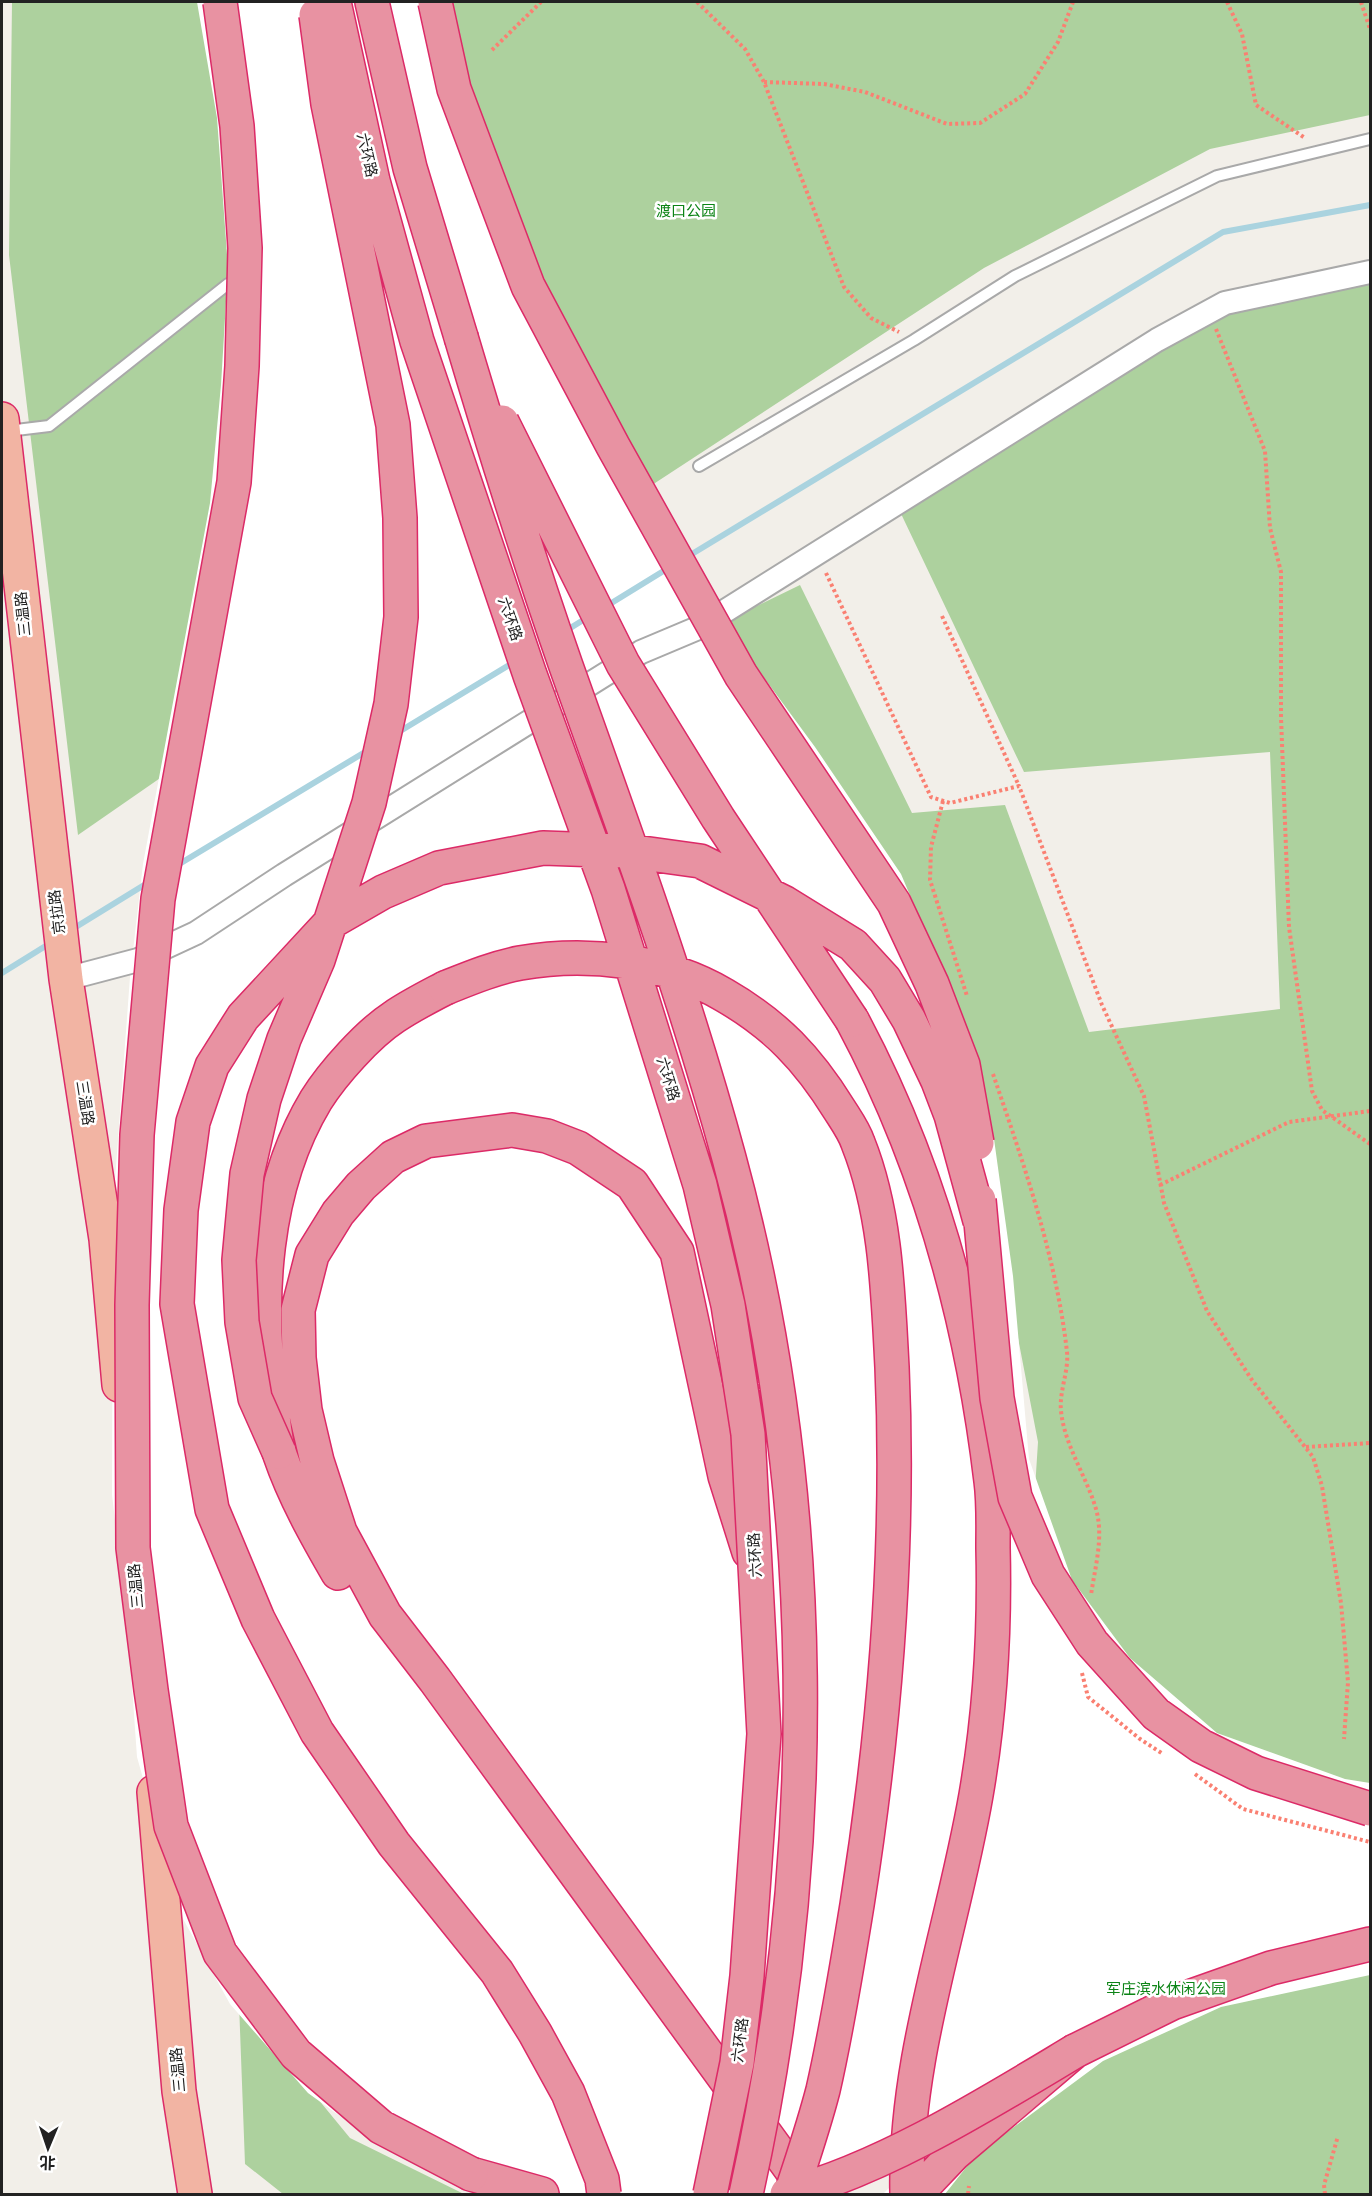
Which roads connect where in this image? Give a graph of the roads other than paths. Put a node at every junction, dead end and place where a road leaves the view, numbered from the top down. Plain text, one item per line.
1 (220, 2) edge
2 (315, 2) edge
3 (334, 2) edge
4 (372, 2) edge
5 (435, 2) edge
6 (1371, 139) edge
7 (1371, 272) edge
8 (228, 284) dead end
9 (460, 337) junction
10 (2, 427) edge
11 (699, 466) dead end
12 (49, 845) joint
13 (66, 979) junction
14 (980, 1221) junction
15 (279, 1452) junction
16 (331, 1539) junction
17 (756, 1574) junction
18 (1371, 1809) edge
19 (1371, 1944) edge
20 (1075, 2051) junction
21 (195, 2194) edge
22 (542, 2194) edge
23 (604, 2194) edge
24 (710, 2194) edge
25 (746, 2194) edge
26 (789, 2194) edge
27 (808, 2194) edge
28 (908, 2194) edge
29 (916, 2194) edge

1 - 22 highway, bridge
2 - 15 highway, bridge
3 - 17 highway, 六环路, bridge
4 - 9 highway
5 - 14 highway, bridge
6 - 11 lane
7 - 13 street
8 - 10 lane
9 - 25 highway, bridge
9 - 28 highway, bridge
10 - 12 highway, 三温路
12 - 13 highway, 京拉路
13 - 21 highway, 三温路
14 - 18 highway, bridge
14 - 23 highway, bridge
15 - 16 highway
15 - 26 highway, bridge
16 - 17 highway, bridge
16 - 26 highway
16 - 27 highway
17 - 24 highway, 六环路, bridge
19 - 20 highway
20 - 26 highway, bridge
20 - 29 highway, bridge

